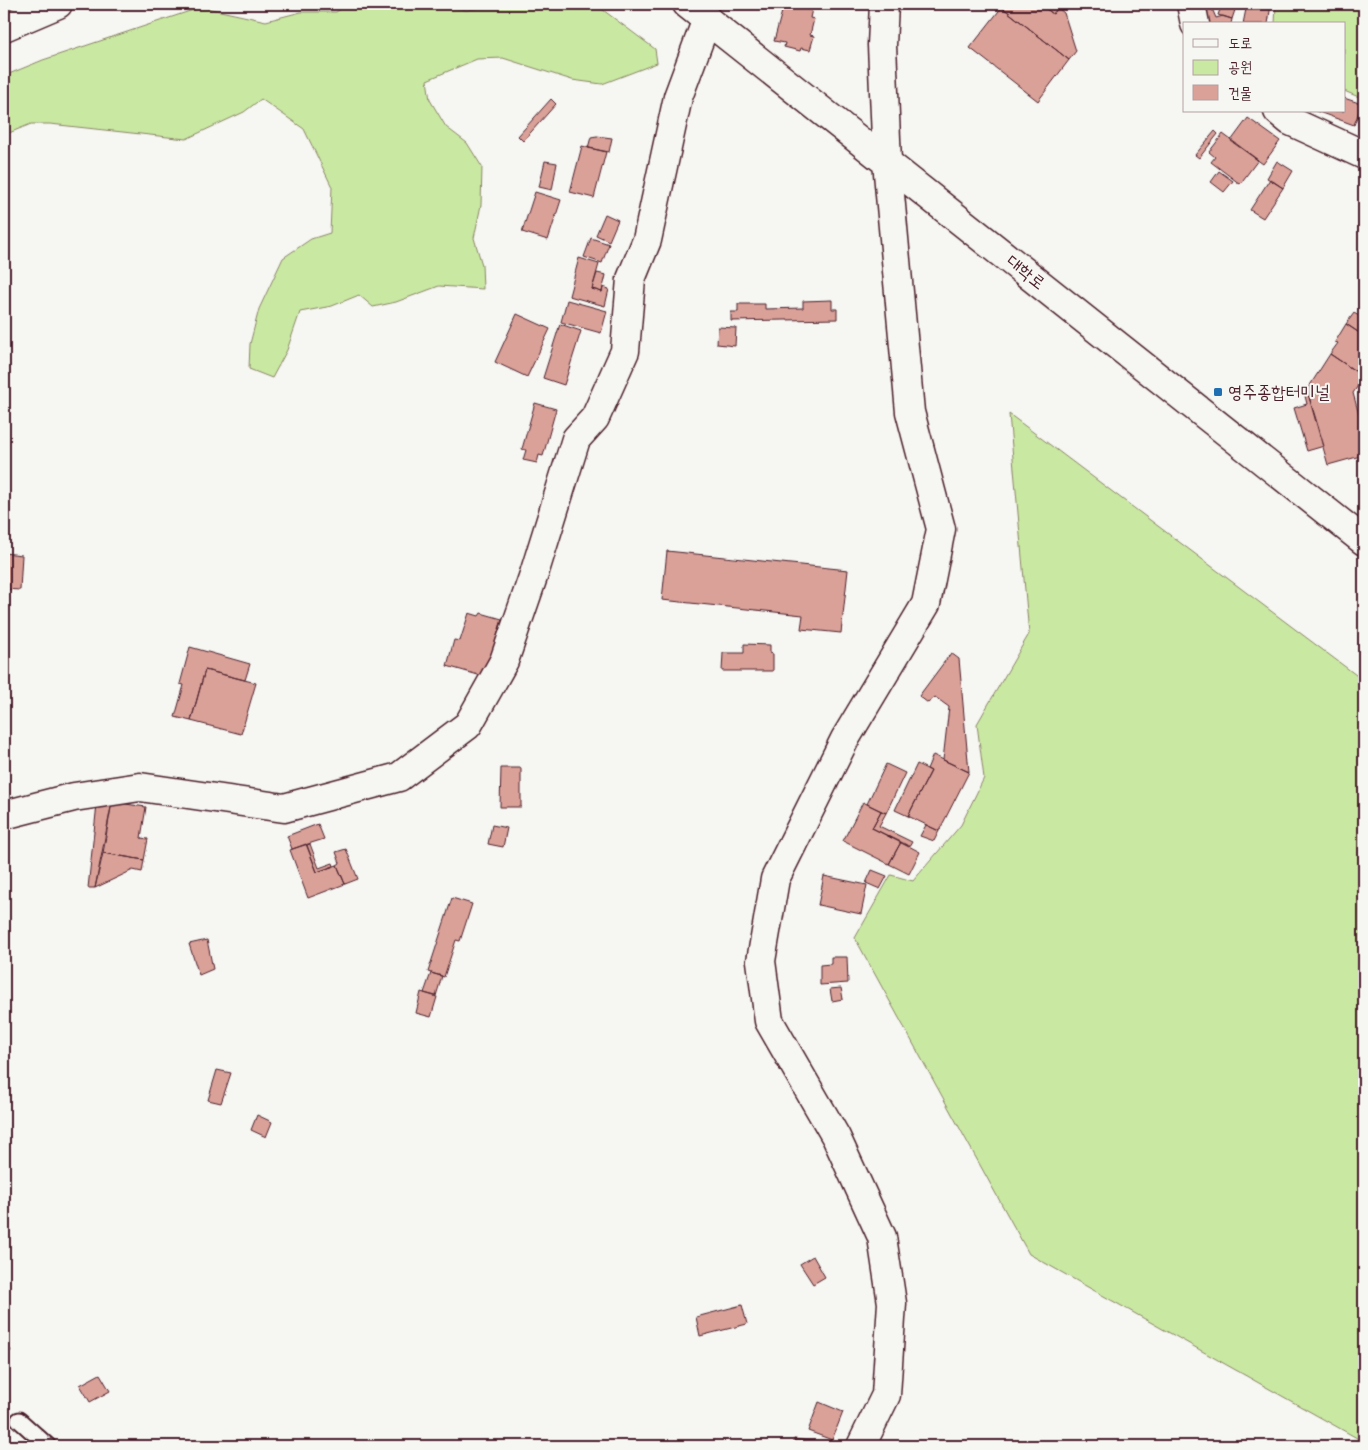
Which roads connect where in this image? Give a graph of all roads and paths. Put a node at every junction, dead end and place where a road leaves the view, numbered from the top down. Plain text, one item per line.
1 (58, 4) edge
2 (884, 4) edge
3 (1191, 4) edge
4 (697, 11) edge
5 (1196, 22) edge
6 (4, 27) edge
7 (1279, 112) edge
8 (1364, 155) edge
9 (887, 162) junction
10 (1363, 538) edge
11 (4, 815) edge
12 (19, 1420) dead end
13 (48, 1446) edge
14 (862, 1446) edge

1 - 6 street
2 - 9 street
3 - 5 street
4 - 9 street, 대학로
4 - 11 street
7 - 8 street
9 - 10 street, 대학로
9 - 14 street
12 - 13 lane

